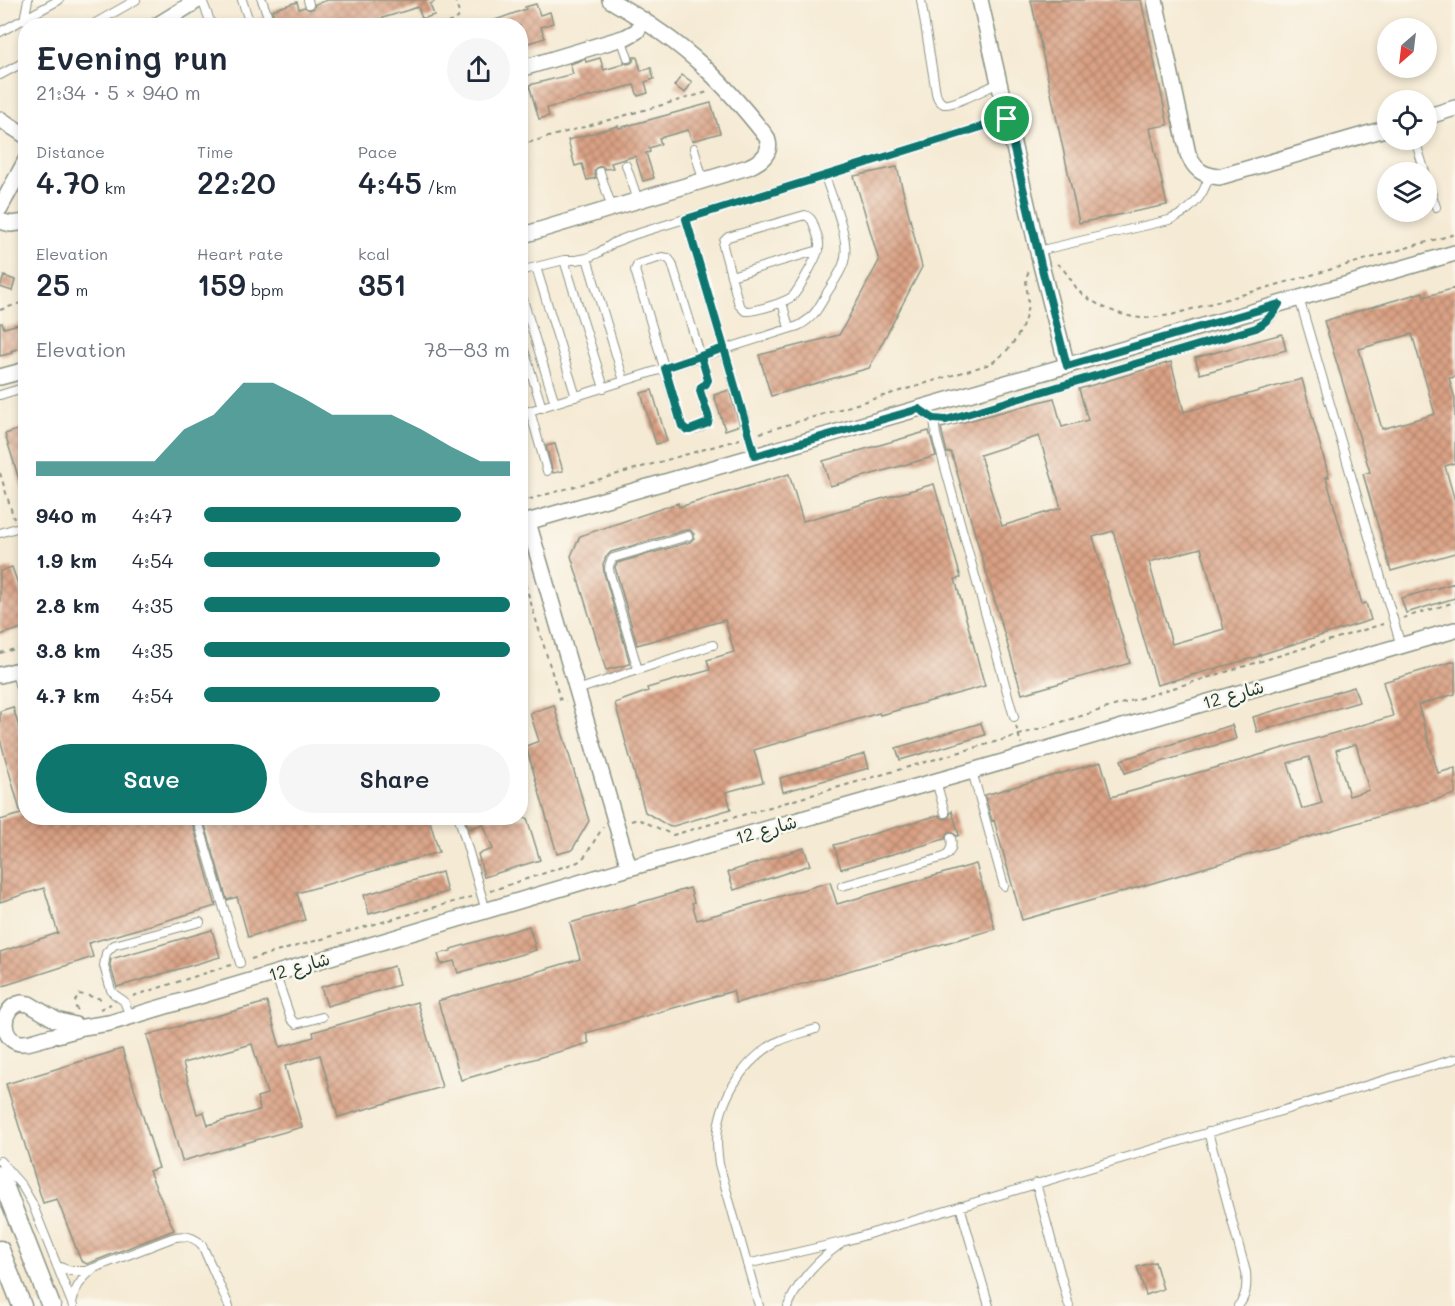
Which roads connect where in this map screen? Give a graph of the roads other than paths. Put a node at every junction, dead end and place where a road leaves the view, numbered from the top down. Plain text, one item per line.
1 (28, 0) edge
2 (59, 0) edge
3 (136, 0) edge
4 (200, 0) edge
5 (242, 0) edge
6 (262, 0) edge
7 (610, 0) edge
8 (921, 0) edge
9 (980, 0) edge
10 (1155, 0) edge
11 (267, 14) dead end
12 (24, 18) edge
13 (28, 18) edge
14 (104, 18) edge
15 (171, 18) edge
16 (208, 18) edge
17 (248, 18) edge
18 (644, 20) junction
19 (18, 23) edge
20 (0, 33) edge
21 (621, 38) junction
22 (628, 58) dead end
23 (18, 65) edge
24 (528, 65) edge
25 (0, 75) edge
26 (999, 83) junction
27 (1455, 108) edge
28 (1437, 114) edge
29 (0, 119) edge
30 (1007, 119) junction
31 (18, 131) edge
32 (1377, 131) edge
33 (694, 148) dead end
34 (626, 165) dead end
35 (600, 172) dead end
36 (18, 175) edge
37 (825, 176) junction
38 (1209, 176) junction
39 (703, 180) junction
40 (638, 200) junction
41 (0, 208) edge
42 (612, 208) junction
43 (686, 219) junction
44 (0, 221) edge
45 (18, 223) edge
46 (528, 234) edge
47 (819, 250) junction
48 (1455, 253) edge
49 (587, 258) junction
50 (1039, 258) junction
51 (564, 260) junction
52 (536, 267) junction
53 (528, 269) edge
54 (731, 276) junction
55 (1299, 298) junction
56 (782, 302) junction
57 (1279, 304) junction
58 (528, 316) edge
59 (789, 328) junction
60 (724, 348) junction
61 (701, 356) junction
62 (528, 363) edge
63 (1067, 366) junction
64 (665, 368) junction
65 (18, 372) edge
66 (0, 377) edge
67 (624, 381) junction
68 (604, 388) junction
69 (18, 389) edge
70 (0, 395) edge
71 (576, 397) junction
72 (555, 403) junction
73 (542, 408) junction
74 (919, 409) junction
75 (530, 411) joint
76 (934, 419) junction
77 (755, 456) junction
78 (547, 471) dead end
79 (528, 522) edge
80 (18, 528) edge
81 (0, 533) edge
82 (528, 536) edge
83 (688, 536) dead end
84 (1455, 630) edge
85 (713, 645) dead end
86 (1401, 646) junction
87 (18, 670) edge
88 (638, 670) junction
89 (0, 675) edge
90 (578, 694) junction
91 (1014, 717) road end
92 (972, 771) junction
93 (936, 781) junction
94 (945, 813) dead end
95 (199, 825) edge
96 (461, 825) edge
97 (951, 838) dead end
98 (629, 868) junction
99 (842, 886) dead end
100 (1004, 886) dead end
101 (486, 911) junction
102 (200, 922) dead end
103 (240, 963) road end
104 (275, 973) junction
105 (130, 1016) junction
106 (322, 1017) dead end
107 (79, 1021) road end
108 (816, 1029) dead end
109 (1455, 1059) edge
110 (1208, 1132) junction
111 (0, 1161) edge
112 (0, 1175) edge
113 (1036, 1183) junction
114 (960, 1206) junction
115 (842, 1242) junction
116 (0, 1250) edge
117 (747, 1264) junction
118 (57, 1266) junction
119 (93, 1269) junction
120 (72, 1305) edge
121 (22, 1306) edge
122 (51, 1306) edge
123 (229, 1306) edge
124 (759, 1306) edge
125 (788, 1306) edge
126 (990, 1306) edge
127 (1069, 1306) edge
128 (1238, 1306) edge

1 - 12 lane
2 - 13 lane
3 - 14 lane
4 - 15 street
4 - 16 lane
5 - 17 lane
6 - 11 lane
7 - 18 street
8 - 26 lane
9 - 26 street
10 - 38 street
18 - 21 street
18 - 39 street
19 - 20 lane
21 - 22 lane
21 - 24 street
23 - 25 lane
26 - 30 street
27 - 28 street
29 - 31 street
30 - 37 lane
30 - 50 street
32 - 38 street
33 - 39 lane
34 - 40 lane
35 - 42 lane
36 - 41 street
37 - 43 lane
37 - 59 lane
38 - 50 lane
39 - 40 street
40 - 42 street
42 - 46 street
43 - 49 lane
43 - 60 lane
44 - 45 street
47 - 54 lane
47 - 54 lane
47 - 56 lane
48 - 55 street
49 - 51 lane
49 - 67 lane
50 - 63 street
51 - 52 lane
51 - 68 lane
52 - 53 lane
52 - 71 lane
54 - 56 lane
55 - 57 street
55 - 86 lane
56 - 59 lane
57 - 63 street
57 - 76 lane
58 - 72 lane
59 - 60 lane
60 - 61 lane
60 - 77 lane
61 - 64 lane
61 - 64 lane
61 - 64 lane
62 - 73 lane
63 - 74 street
64 - 67 lane
65 - 66 street
67 - 68 lane
68 - 71 lane
69 - 70 lane
71 - 72 lane
72 - 73 lane
73 - 75 lane
74 - 76 lane
74 - 77 street
75 - 78 lane
76 - 91 lane
77 - 79 street
80 - 81 lane
82 - 90 street
83 - 88 lane
84 - 86 street, شارع 12
85 - 88 lane
86 - 92 street, شارع 12
87 - 89 street
88 - 90 lane
90 - 98 street
92 - 93 street, شارع 12
92 - 100 lane
93 - 94 lane
93 - 98 street, شارع 12
95 - 103 lane
96 - 101 lane
97 - 99 lane
98 - 101 street, شارع 12
101 - 104 street, شارع 12
102 - 105 lane
104 - 105 street, شارع 12
104 - 106 lane
105 - 107 street, شارع 12
108 - 117 lane
109 - 110 lane
110 - 113 lane
110 - 128 lane
111 - 118 lane
112 - 122 street
113 - 114 lane
113 - 127 lane
114 - 115 lane
114 - 126 lane
115 - 117 lane
115 - 125 lane
116 - 121 street
117 - 124 lane
118 - 119 lane
118 - 120 lane
119 - 120 lane
119 - 123 lane

